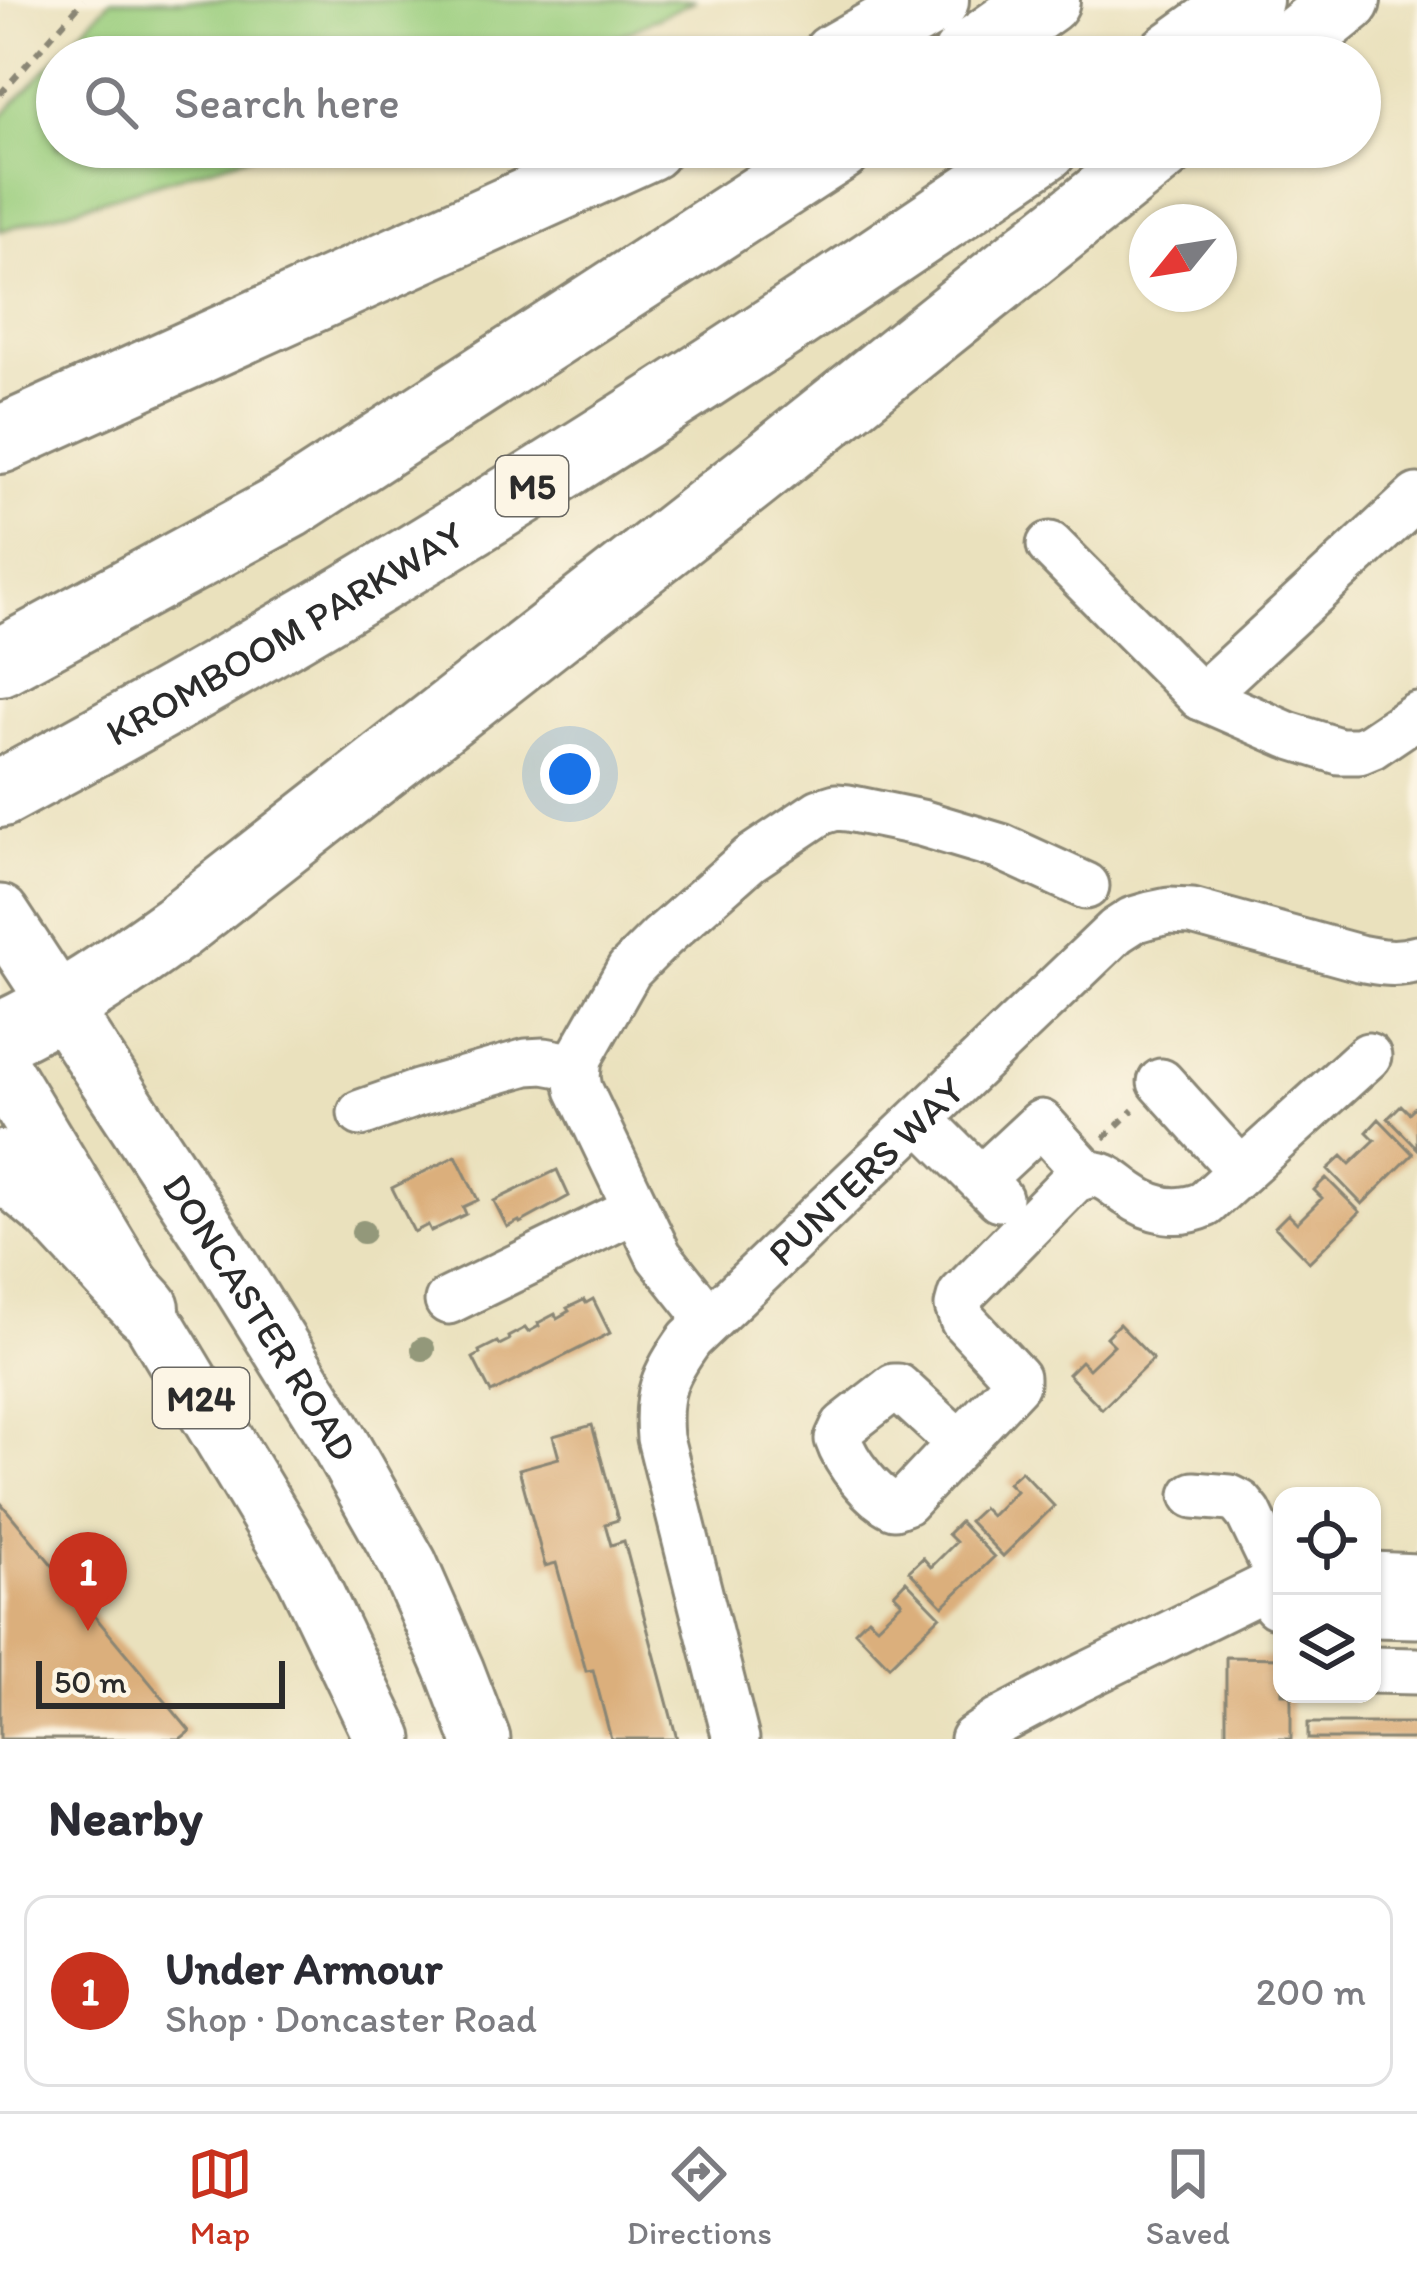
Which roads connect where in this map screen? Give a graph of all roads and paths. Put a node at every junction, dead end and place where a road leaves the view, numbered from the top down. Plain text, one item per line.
1 (84, 0) edge
2 (935, 0) edge
3 (1046, 0) edge
4 (1250, 0) edge
5 (1347, 0) edge
6 (52, 36) edge
7 (876, 36) edge
8 (995, 36) edge
9 (1199, 36) edge
10 (1302, 36) edge
11 (36, 54) edge
12 (0, 94) edge
13 (601, 168) edge
14 (808, 168) edge
15 (1015, 168) edge
16 (1138, 168) edge
17 (4, 437) edge
18 (1417, 497) edge
19 (1050, 545) dead end
20 (0, 662) edge
21 (1201, 697) junction
22 (1417, 716) edge
23 (0, 794) edge
24 (1086, 886) dead end
25 (0, 914) edge
26 (1417, 959) edge
27 (61, 1005) junction
28 (0, 1036) edge
29 (1368, 1056) dead end
30 (0, 1067) edge
31 (577, 1067) junction
32 (1161, 1082) joint
33 (361, 1114) dead end
34 (921, 1120) junction
35 (0, 1164) edge
36 (1241, 1171) junction
37 (1088, 1175) junction
38 (981, 1179) junction
39 (637, 1209) junction
40 (1026, 1226) junction
41 (448, 1301) dead end
42 (146, 1308) junction
43 (710, 1319) junction
44 (959, 1443) dead end
45 (1194, 1495) dead end
46 (1273, 1563) edge
47 (1381, 1575) edge
48 (1417, 1577) edge
49 (1273, 1594) edge
50 (1381, 1614) edge
51 (1417, 1615) edge
52 (1381, 1670) edge
53 (1417, 1671) edge
54 (384, 1739) edge
55 (482, 1739) edge
56 (736, 1739) edge
57 (973, 1739) edge

1 - 6 path
2 - 7 highway
3 - 8 highway
4 - 9 highway
5 - 10 highway
11 - 12 path
13 - 17 highway
14 - 20 highway
15 - 23 highway, KROMBOOM PARKWAY / M5
16 - 27 highway
18 - 21 street
19 - 21 street
21 - 22 street
24 - 31 street
25 - 27 main road, DONCASTER ROAD / M24
26 - 34 street, PUNTERS WAY
27 - 28 highway
27 - 55 main road, DONCASTER ROAD / M24
29 - 36 street
30 - 42 main road, M24
31 - 33 street
31 - 39 street
32 - 36 street
32 - 37 path
34 - 38 street
34 - 43 street, PUNTERS WAY
35 - 42 highway
36 - 37 street
37 - 38 street
37 - 40 street
38 - 40 street
39 - 41 street
39 - 43 street
40 - 44 street
42 - 54 main road, M24
43 - 56 street, PUNTERS WAY
45 - 46 street
47 - 48 street
49 - 57 street
50 - 51 street
52 - 53 street

